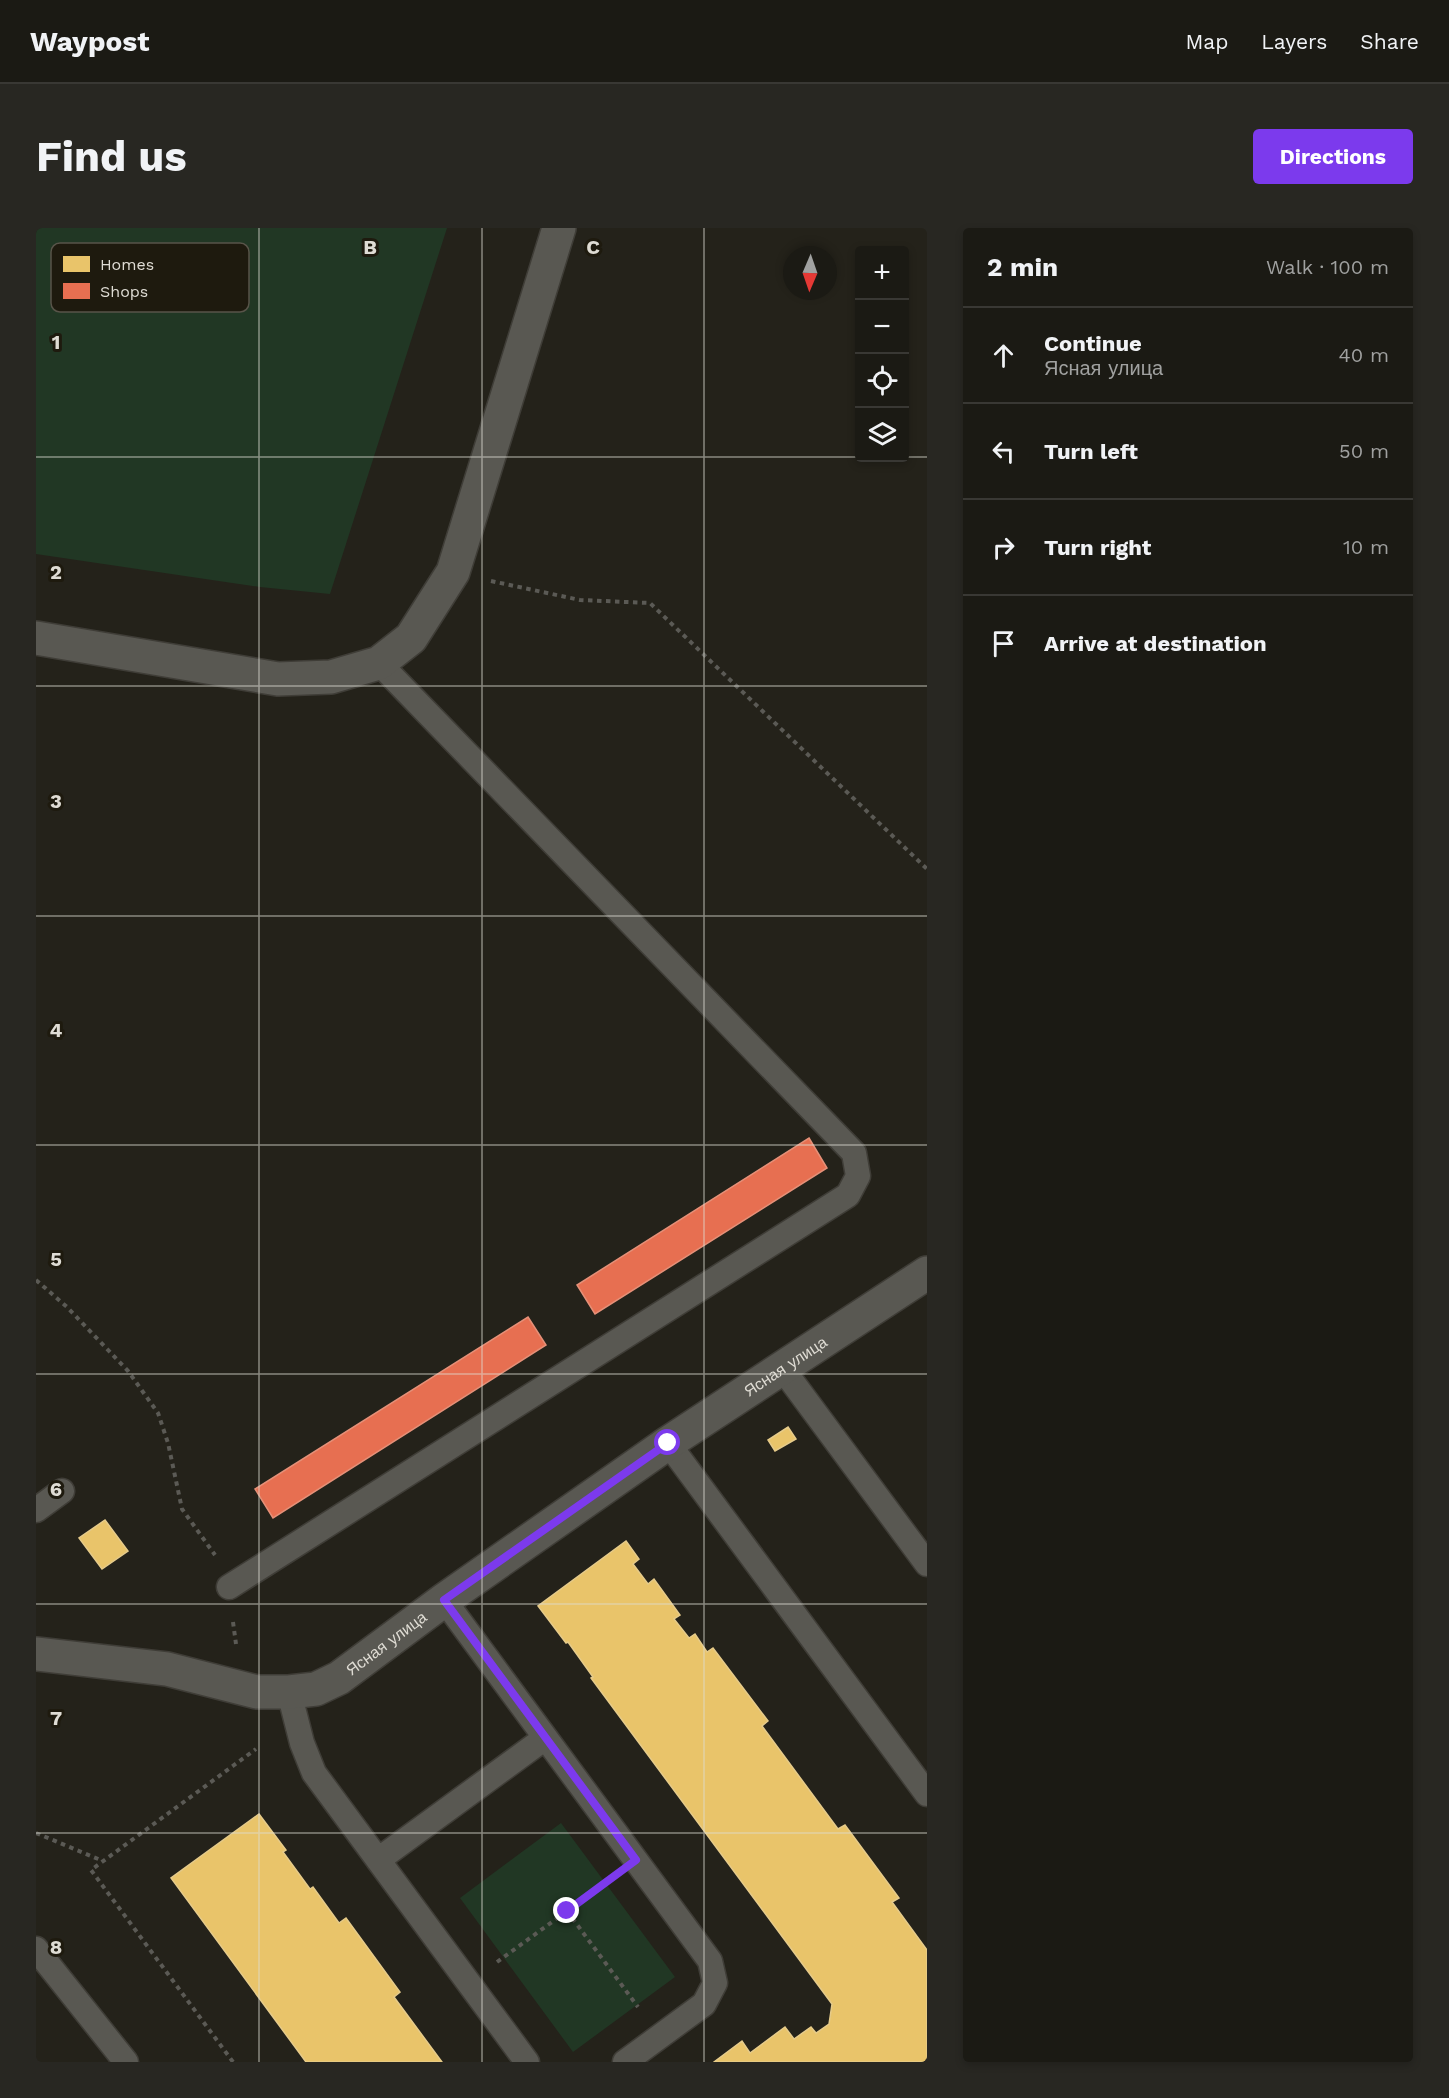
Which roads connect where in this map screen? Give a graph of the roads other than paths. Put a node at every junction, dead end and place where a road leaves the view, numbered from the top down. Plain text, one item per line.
1 (559, 228) edge
2 (36, 638) edge
3 (379, 663) junction
4 (927, 1273) edge
5 (782, 1368) junction
6 (668, 1443) junction
7 (62, 1491) dead end
8 (36, 1510) edge
9 (927, 1564) edge
10 (229, 1587) road end
11 (444, 1600) junction
12 (36, 1654) edge
13 (289, 1692) junction
14 (546, 1738) junction
15 (927, 1794) edge
16 (378, 1860) junction
17 (36, 1949) edge
18 (126, 2062) edge
19 (527, 2062) edge
20 (625, 2062) edge

1 - 3 street
2 - 3 street
3 - 10 lane
4 - 5 street, Ясная улица
5 - 6 street, Ясная улица
5 - 9 lane
6 - 11 street, Ясная улица
6 - 15 lane
7 - 8 lane
11 - 13 street, Ясная улица
11 - 14 lane
12 - 13 street, Ясная улица
13 - 16 lane
14 - 16 lane
14 - 20 lane
16 - 19 lane
17 - 18 lane

